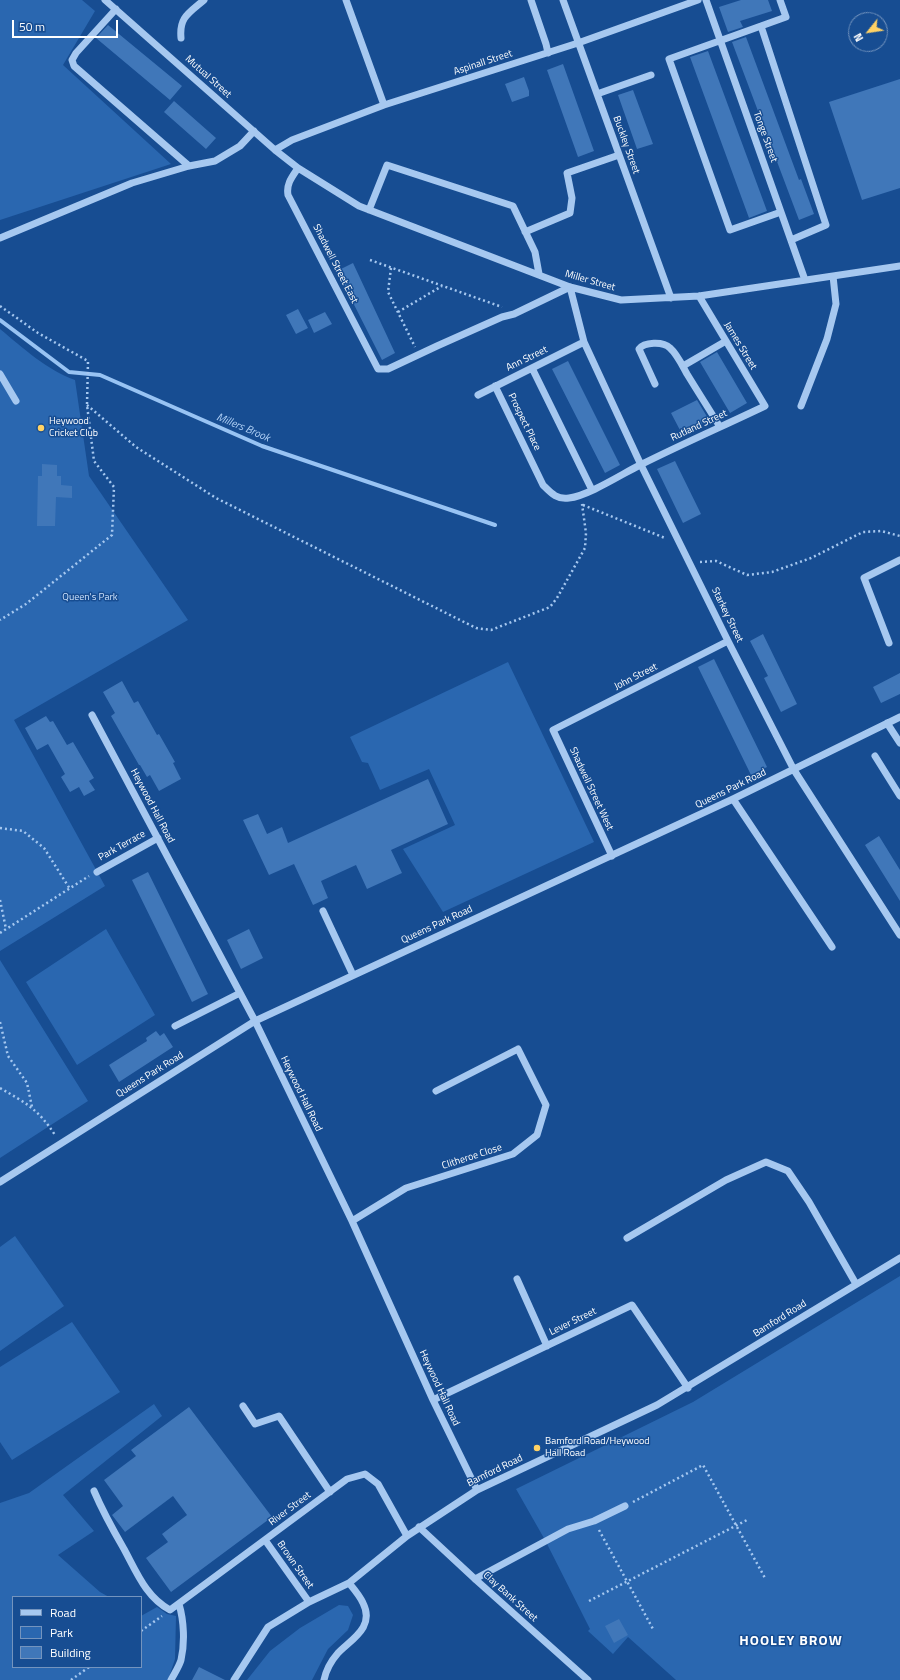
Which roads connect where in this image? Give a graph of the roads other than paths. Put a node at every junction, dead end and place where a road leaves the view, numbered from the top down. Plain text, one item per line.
1 (105, 0) edge
2 (204, 0) edge
3 (346, 0) edge
4 (531, 0) edge
5 (563, 0) edge
6 (698, 0) edge
7 (706, 0) edge
8 (780, 0) edge
9 (116, 8) junction
10 (761, 26) junction
11 (181, 38) dead end
12 (720, 41) junction
13 (578, 43) junction
14 (548, 53) junction
15 (651, 75) dead end
16 (597, 94) junction
17 (384, 105) junction
18 (254, 131) junction
19 (275, 150) junction
20 (619, 155) junction
21 (189, 166) junction
22 (298, 168) junction
23 (369, 210) junction
24 (781, 212) junction
25 (525, 232) junction
26 (0, 238) edge
27 (791, 240) junction
28 (900, 266) edge
29 (539, 274) junction
30 (833, 276) junction
31 (805, 280) junction
32 (570, 286) junction
33 (699, 296) junction
34 (671, 298) junction
35 (726, 341) junction
36 (584, 342) junction
37 (683, 366) junction
38 (532, 368) junction
39 (0, 374) edge
40 (655, 384) dead end
41 (495, 386) junction
42 (478, 395) dead end
43 (16, 401) dead end
44 (765, 406) joint
45 (801, 406) dead end
46 (720, 427) junction
47 (641, 464) junction
48 (592, 490) junction
49 (580, 496) joint
50 (900, 560) edge
51 (728, 641) junction
52 (889, 643) dead end
53 (92, 715) dead end
54 (900, 717) edge
55 (887, 723) junction
56 (553, 730) joint
57 (900, 743) edge
58 (875, 756) dead end
59 (794, 770) junction
60 (900, 796) edge
61 (733, 800) junction
62 (158, 838) junction
63 (612, 856) junction
64 (97, 872) road end
65 (323, 911) dead end
66 (900, 935) edge
67 (832, 947) dead end
68 (353, 975) junction
69 (240, 993) junction
70 (255, 1021) junction
71 (175, 1026) dead end
72 (436, 1091) dead end
73 (0, 1182) edge
74 (352, 1221) junction
75 (627, 1238) dead end
76 (900, 1258) edge
77 (517, 1279) dead end
78 (856, 1284) junction
79 (547, 1346) junction
80 (688, 1388) junction
81 (432, 1400) junction
82 (243, 1406) dead end
83 (478, 1490) junction
84 (94, 1491) dead end
85 (330, 1492) junction
86 (625, 1506) road end
87 (419, 1527) junction
88 (407, 1536) junction
89 (265, 1540) junction
90 (475, 1579) junction
91 (350, 1583) junction
92 (309, 1602) junction
93 (179, 1604) junction
94 (171, 1680) edge
95 (234, 1680) edge
96 (324, 1680) edge
97 (588, 1680) edge

1 - 9 street, Mutual Street
2 - 11 street
3 - 17 street
4 - 14 street
5 - 13 street, Buckley Street
6 - 13 street, Aspinall Street
7 - 12 street, Tonge Street
8 - 10 street
9 - 18 street, Mutual Street
9 - 21 street
10 - 12 street
10 - 27 street
12 - 24 street, Tonge Street
12 - 24 street
13 - 14 street, Aspinall Street
13 - 16 street, Buckley Street
14 - 17 street, Aspinall Street
15 - 16 street
16 - 20 street, Buckley Street
17 - 19 street, Aspinall Street
18 - 19 street, Mutual Street
18 - 21 street
19 - 22 street, Mutual Street
20 - 25 street
20 - 34 street, Buckley Street
21 - 26 street
22 - 23 street, Miller Street
22 - 32 street, Shadwell Street East
23 - 25 street
23 - 29 street, Miller Street
24 - 27 street, Tonge Street
25 - 29 street
27 - 31 street, Tonge Street
28 - 30 street, Miller Street
29 - 32 street, Miller Street
30 - 31 street, Miller Street
30 - 45 street
31 - 33 street, Miller Street
32 - 34 street, Miller Street
32 - 36 street, Starkey Street
33 - 34 street, Miller Street
33 - 35 street, James Street
35 - 37 street
35 - 44 street, James Street
36 - 38 street, Ann Street
36 - 47 street, Starkey Street
37 - 40 street
37 - 46 street
38 - 41 street, Ann Street
38 - 48 street
39 - 43 street
41 - 42 street, Ann Street
41 - 49 street, Prospect Place
44 - 46 street, Rutland Street
46 - 47 street, Rutland Street
47 - 48 street, Rutland Street
47 - 51 street, Starkey Street
48 - 49 street, Rutland Street
50 - 52 street
51 - 56 street, John Street
51 - 59 street, Starkey Street
53 - 62 street, Heywood Hall Road
54 - 55 street, Queens Park Road
55 - 57 street
55 - 59 street, Queens Park Road
56 - 63 street, Shadwell Street West
58 - 60 street
59 - 61 street, Queens Park Road
59 - 66 street, Starkey Street
61 - 63 street, Queens Park Road
61 - 67 street
62 - 64 street, Park Terrace
62 - 69 street, Heywood Hall Road
63 - 68 street, Queens Park Road
65 - 68 street
68 - 70 street, Queens Park Road
69 - 70 street, Heywood Hall Road
69 - 71 street
70 - 73 street, Queens Park Road
70 - 74 street, Heywood Hall Road
72 - 74 street, Clitheroe Close
74 - 81 street, Heywood Hall Road
75 - 78 street
76 - 78 street, Bamford Road
77 - 79 street
78 - 80 street, Bamford Road
79 - 80 street, Lever Street
79 - 81 street, Lever Street
80 - 83 street, Bamford Road
81 - 83 street, Heywood Hall Road
82 - 85 street
83 - 87 street, Bamford Road
84 - 93 street, River Street
85 - 88 street, River Street
85 - 89 street, River Street
86 - 90 street
87 - 88 street, Bamford Road
87 - 90 street, Clay Bank Street
88 - 91 street, Bamford Road
89 - 92 street, Brown Street
89 - 93 street, River Street
90 - 97 street, Clay Bank Street
91 - 92 street, Bamford Road
91 - 96 street
92 - 95 street, Bamford Road
93 - 94 street

